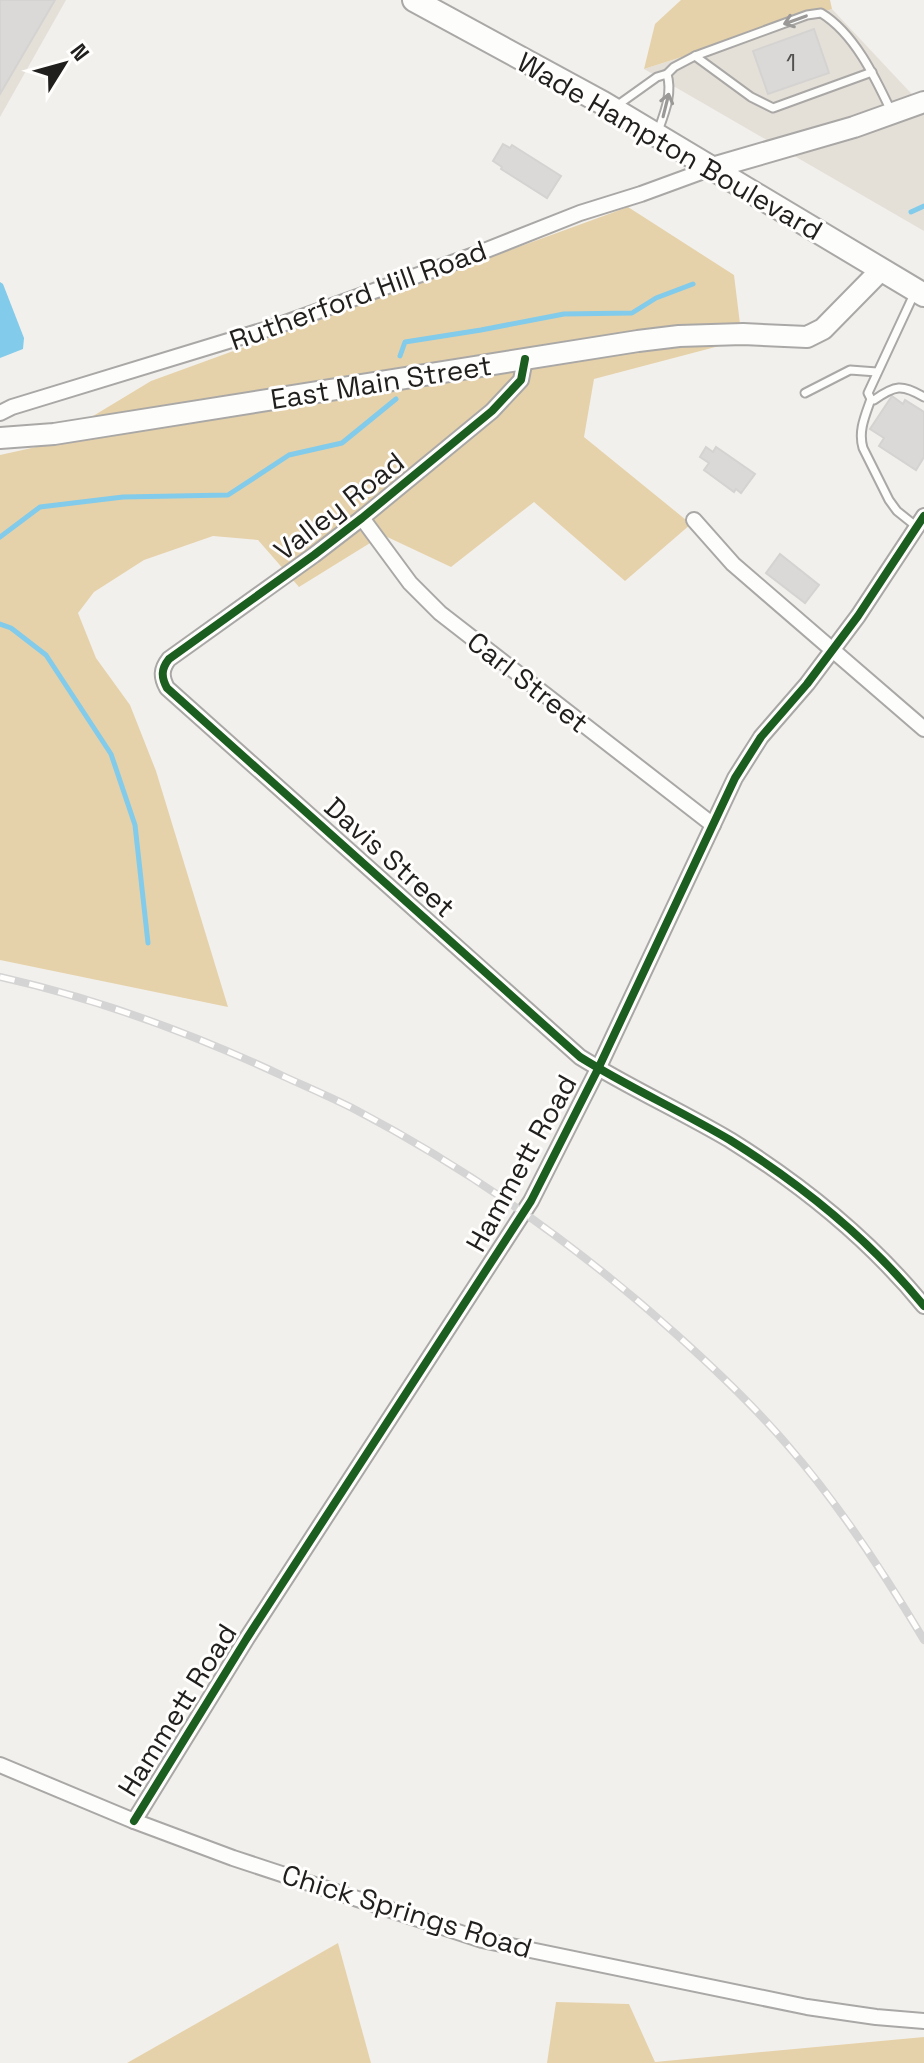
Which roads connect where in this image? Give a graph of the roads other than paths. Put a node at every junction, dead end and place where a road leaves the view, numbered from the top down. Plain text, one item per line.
1 (414, 0) edge
2 (695, 56) junction
3 (872, 72) junction
4 (667, 74) junction
5 (924, 102) edge
6 (613, 109) junction
7 (892, 113) junction
8 (657, 135) junction
9 (712, 168) junction
10 (881, 270) junction
11 (920, 292) edge
12 (525, 359) junction
13 (877, 372) junction
14 (805, 393) dead end
15 (924, 397) edge
16 (871, 399) junction
17 (0, 413) edge
18 (0, 438) edge
19 (362, 518) junction
20 (694, 520) dead end
21 (920, 522) edge
22 (832, 651) junction
23 (162, 672) joint
24 (924, 729) edge
25 (713, 825) junction
26 (598, 1069) junction
27 (924, 1306) edge
28 (0, 1765) edge
29 (134, 1821) junction
30 (924, 2021) edge

1 - 6 main road, Wade Hampton Boulevard
2 - 3 lane
3 -> 2 lane
2 - 4 lane
3 - 7 lane
4 - 6 lane
8 -> 4 lane
5 - 7 street
6 - 8 main road, Wade Hampton Boulevard
7 - 9 street
8 - 9 main road, Wade Hampton Boulevard
9 - 10 main road, Wade Hampton Boulevard
9 - 17 street, Rutherford Hill Road
10 - 11 main road, Wade Hampton Boulevard
10 - 12 street, East Main Street
11 - 13 lane
12 - 18 street, East Main Street
12 - 19 street, Valley Road
13 - 14 lane
13 - 16 lane
15 - 16 lane
16 - 21 lane
19 - 23 street, Valley Road
19 - 25 street, Carl Street
20 - 22 street
21 - 22 street, Hammett Road
22 - 24 street
22 - 25 street, Hammett Road
23 - 26 street, Davis Street
25 - 26 street, Hammett Road
26 - 27 street, Davis Street
26 - 29 street, Hammett Road
28 - 29 street, Chick Springs Road
29 - 30 street, Chick Springs Road

